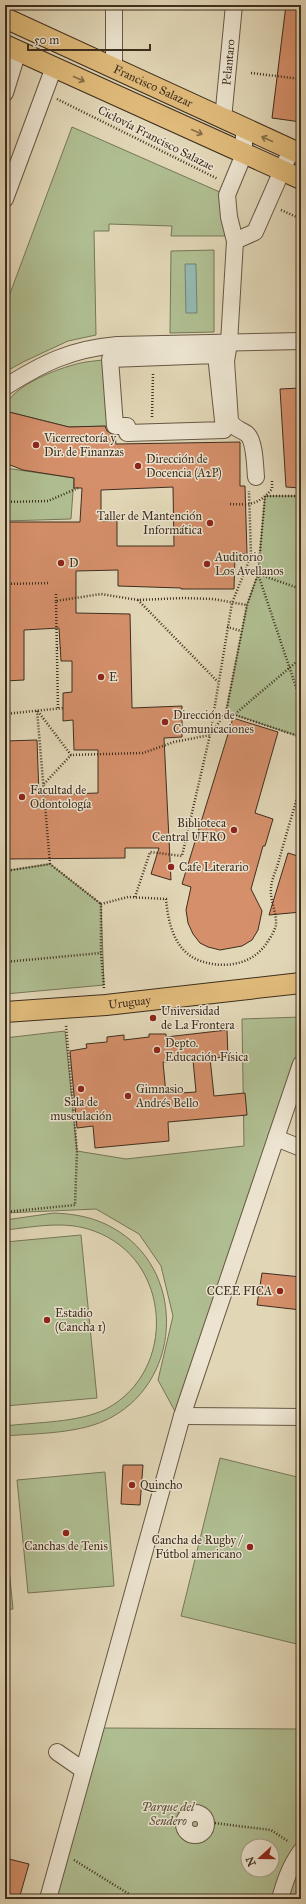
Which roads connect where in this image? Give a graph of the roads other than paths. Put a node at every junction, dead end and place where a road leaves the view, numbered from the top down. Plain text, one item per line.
1 (114, 5) edge
2 (234, 5) edge
3 (5, 18) edge
4 (12, 48) edge
5 (114, 67) junction
6 (54, 68) junction
7 (5, 93) edge
8 (223, 119) junction
9 (244, 129) junction
10 (296, 152) edge
11 (244, 154) junction
12 (282, 170) junction
13 (301, 179) edge
14 (5, 199) edge
15 (235, 241) junction
16 (301, 341) edge
17 (229, 343) junction
18 (154, 357) joint
19 (5, 387) edge
20 (252, 484) road end
21 (301, 983) edge
22 (5, 1012) edge
23 (301, 1064) edge
24 (276, 1138) junction
25 (301, 1148) edge
26 (182, 1416) junction
27 (301, 1416) edge
28 (57, 1752) dead end
29 (84, 1770) junction
30 (298, 1848) edge
31 (48, 1899) edge
32 (280, 1899) edge

1 - 5 street
2 - 8 street, Pelantaro
3 - 5 main road, Francisco Salazar
4 - 6 main road, Francisco Salazar
4 - 7 street
5 - 8 main road, Francisco Salazar
6 -> 11 main road, Francisco Salazar
6 - 14 street
8 - 9 main road, Francisco Salazar
10 -> 9 main road, Francisco Salazar
9 - 11 street
10 - 12 street
11 - 12 main road, Francisco Salazar
11 - 15 street
12 - 13 main road, Francisco Salazar
12 - 15 street
15 - 17 street
16 - 17 street
17 - 19 street
17 - 20 street
18 - 18 street
21 - 22 main road, Uruguay
23 - 24 street
24 - 25 street
24 - 26 street
26 - 27 street
26 - 29 street
28 - 29 street
29 - 31 street
30 - 32 street

